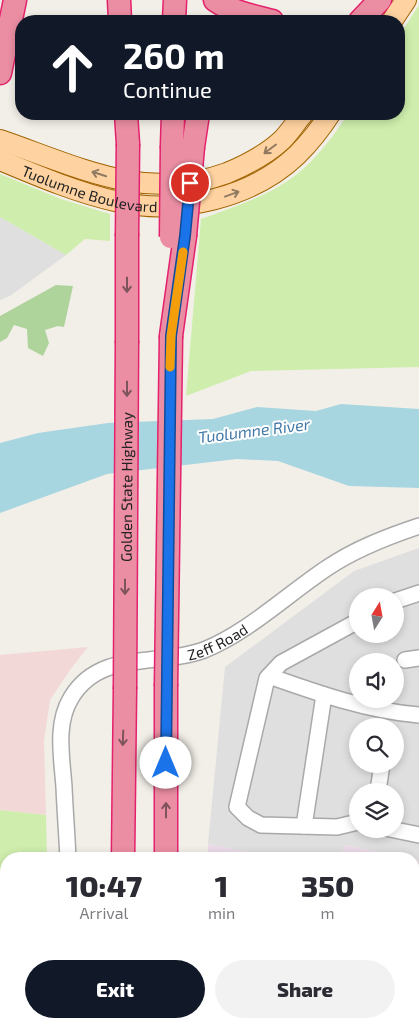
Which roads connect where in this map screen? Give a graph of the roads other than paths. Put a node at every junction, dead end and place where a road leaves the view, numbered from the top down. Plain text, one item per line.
1 (15, 0) edge
2 (119, 0) edge
3 (130, 0) edge
4 (175, 0) edge
5 (215, 0) edge
6 (380, 0) edge
7 (406, 0) edge
8 (120, 15) edge
9 (129, 15) edge
10 (174, 15) edge
11 (246, 15) edge
12 (366, 15) edge
13 (371, 15) edge
14 (396, 15) edge
15 (0, 74) edge
16 (127, 120) edge
17 (175, 120) edge
18 (195, 120) edge
19 (298, 120) edge
20 (325, 120) edge
21 (0, 140) edge
22 (182, 147) junction
23 (0, 160) edge
24 (419, 526) edge
25 (419, 593) edge
26 (404, 598) edge
27 (349, 625) edge
28 (269, 676) junction
29 (324, 695) junction
30 (419, 715) edge
31 (385, 718) edge
32 (396, 718) edge
33 (349, 824) edge
34 (304, 826) junction
35 (404, 832) edge
36 (419, 835) edge
37 (68, 852) edge
38 (123, 852) edge
39 (166, 852) edge

1 - 15 highway
2 - 8 highway
3 - 9 highway
4 - 10 highway
5 - 11 highway
6 - 12 highway
6 - 13 main road
7 - 14 main road
16 -> 38 highway, Golden State Highway, bridge
17 - 22 highway
18 - 22 highway
19 -> 21 main road, Tuolumne Boulevard
23 -> 20 main road, Tuolumne Boulevard
39 -> 22 highway, bridge
24 - 37 street, Zeff Road
25 - 26 street
27 - 28 street
28 - 29 street
28 - 34 street
29 - 31 street
29 - 34 street
30 - 32 street
33 - 34 street
35 - 36 street

